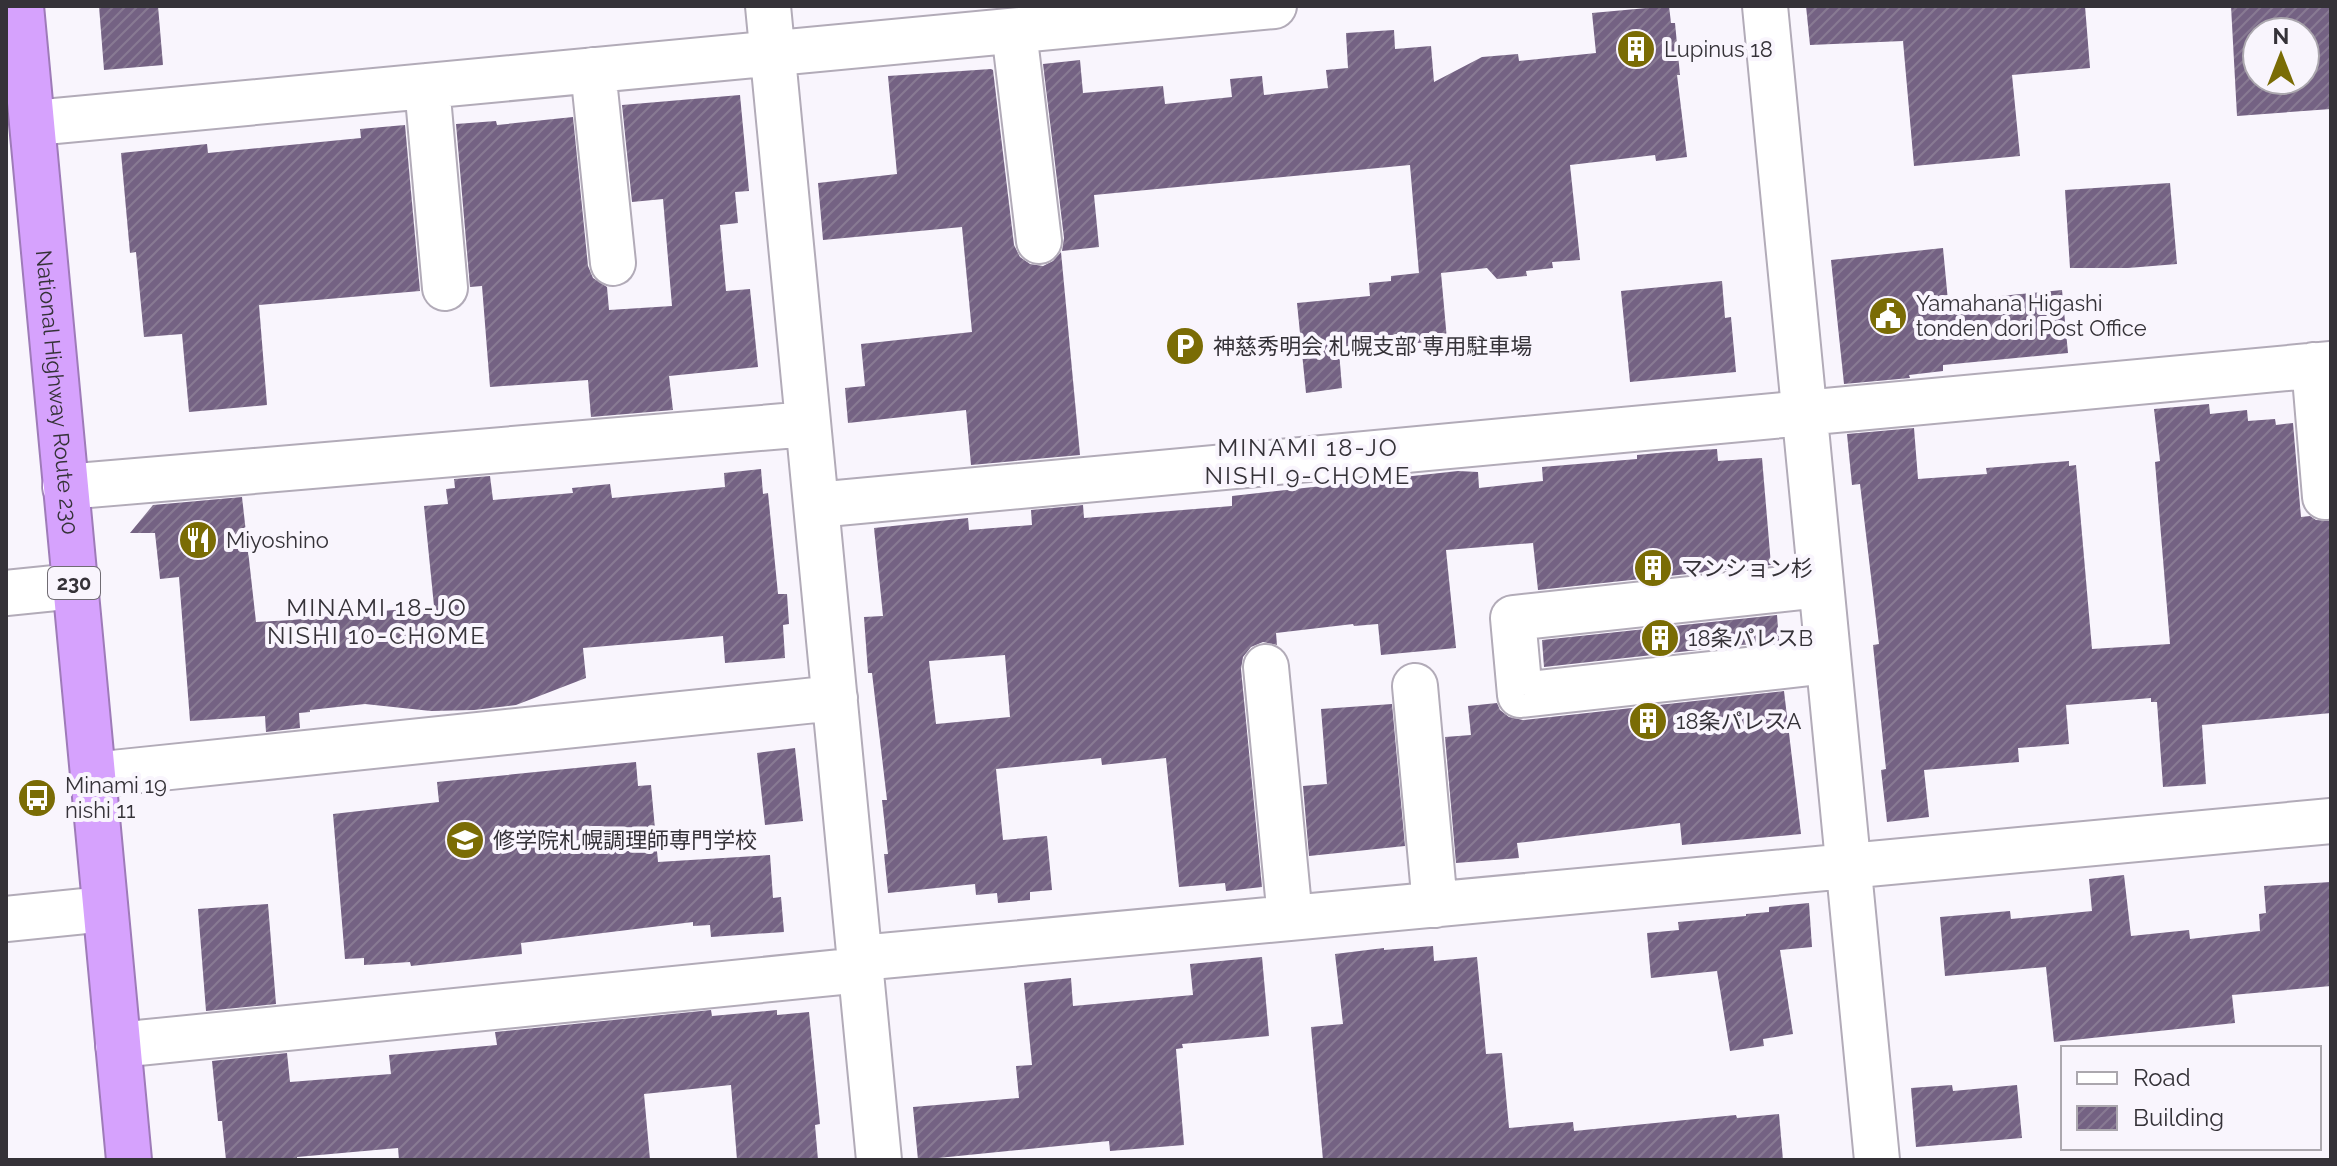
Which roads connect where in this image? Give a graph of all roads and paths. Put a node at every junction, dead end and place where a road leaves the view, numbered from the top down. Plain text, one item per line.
1 (21, 6) edge
2 (768, 6) edge
3 (1274, 6) edge
4 (1765, 6) edge
5 (1014, 31) junction
6 (773, 53) junction
7 (17, 64) edge
8 (593, 70) junction
9 (427, 86) junction
10 (34, 123) junction
11 (1039, 241) dead end
12 (613, 263) dead end
13 (445, 288) dead end
14 (2322, 365) edge
15 (1804, 413) junction
16 (808, 424) junction
17 (65, 487) junction
18 (2331, 496) edge
19 (816, 505) junction
20 (1821, 585) junction
21 (75, 586) junction
22 (6, 593) edge
23 (1828, 661) junction
24 (1266, 667) dead end
25 (1415, 686) dead end
26 (835, 698) junction
27 (93, 775) junction
28 (2331, 821) edge
29 (1848, 866) junction
30 (1435, 905) junction
31 (105, 909) junction
32 (1290, 918) junction
33 (6, 919) edge
34 (860, 964) junction
35 (118, 1045) junction
36 (129, 1160) edge
37 (879, 1160) edge
38 (1877, 1160) edge

1 - 7 highway, National Highway Route 230 / 230
2 - 6 street
3 - 5 street
4 - 15 street
5 - 6 street
5 - 11 street
6 - 8 street
6 - 16 street
7 - 10 highway, National Highway Route 230 / 230
8 - 9 street
8 - 12 street
9 - 10 street
9 - 13 street
10 - 17 highway, National Highway Route 230 / 230
14 - 15 street
14 - 18 street
15 - 19 street
15 - 20 street
16 - 17 street
16 - 19 street
17 - 21 highway, National Highway Route 230 / 230
19 - 26 street
20 - 23 street
20 - 23 street
21 - 22 street
21 - 27 highway, National Highway Route 230 / 230
23 - 29 street
24 - 32 street
25 - 30 street
26 - 27 street
26 - 34 street
27 - 31 highway, National Highway Route 230 / 230
28 - 29 street
29 - 30 street
29 - 38 street
30 - 32 street
31 - 33 street
31 - 35 highway, National Highway Route 230 / 230
32 - 34 street
34 - 35 street
34 - 37 street
35 - 36 highway, National Highway Route 230 / 230

